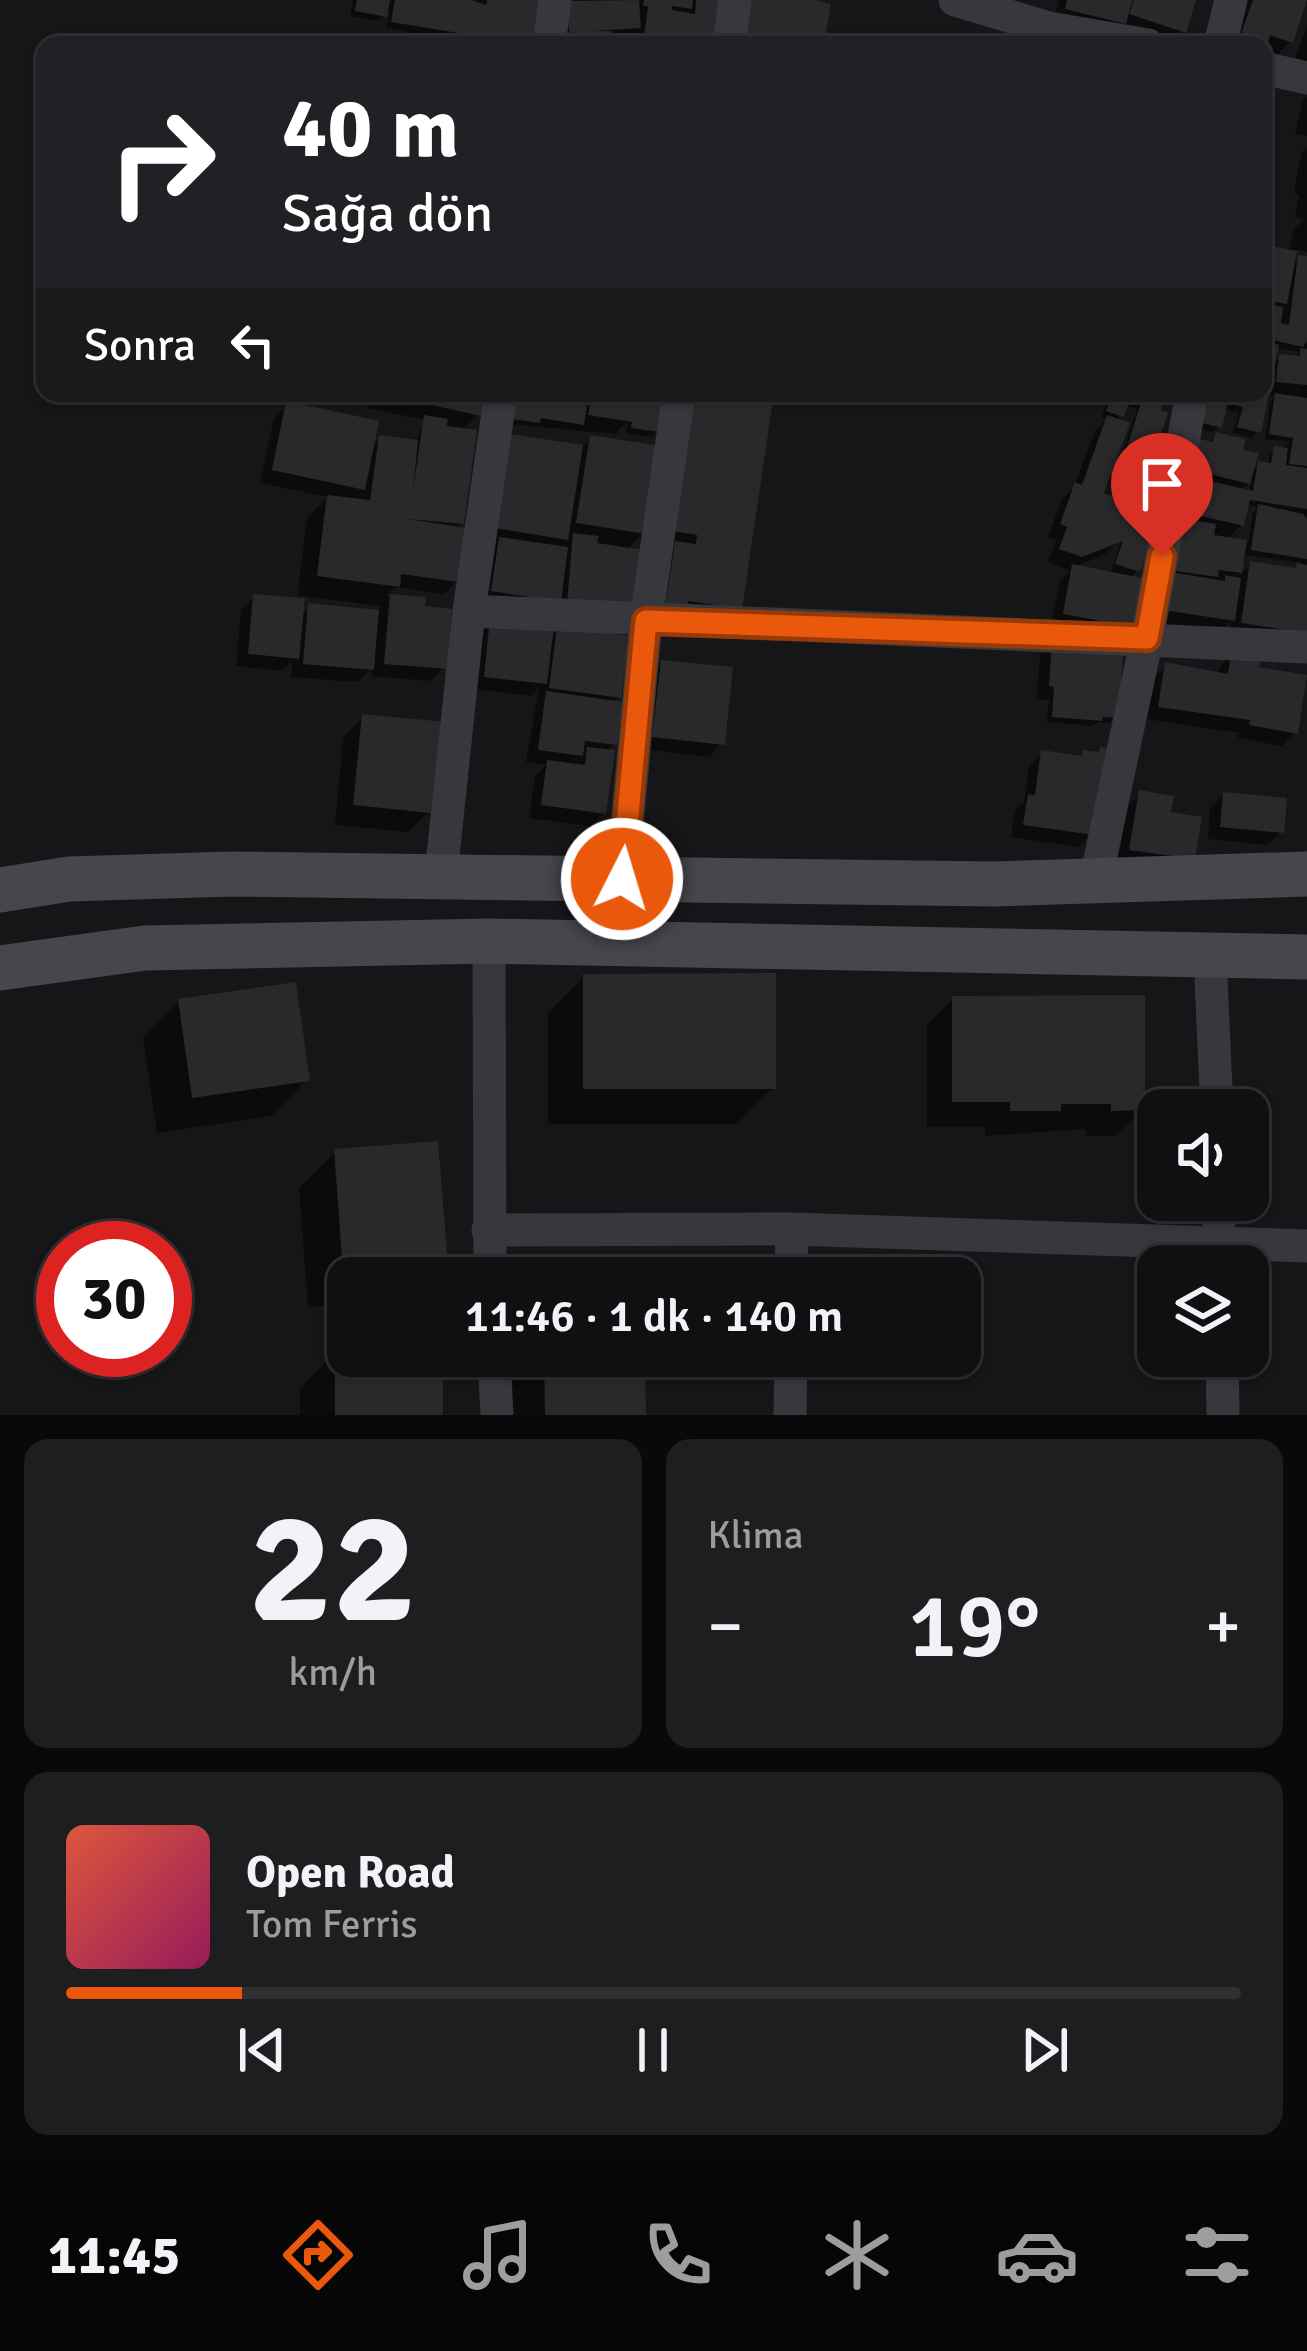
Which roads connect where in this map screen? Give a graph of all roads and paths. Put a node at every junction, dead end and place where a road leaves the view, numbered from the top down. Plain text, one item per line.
1 (555, 0) edge
2 (735, 0) edge
3 (956, 0) edge
4 (1231, 0) edge
5 (1052, 14) edge
6 (549, 36) edge
7 (729, 36) edge
8 (1120, 36) edge
9 (1222, 36) edge
10 (1272, 70) edge
11 (1307, 77) edge
12 (500, 402) edge
13 (678, 402) edge
14 (1190, 402) edge
15 (469, 611) junction
16 (646, 621) junction
17 (1147, 638) junction
18 (1307, 647) edge
19 (441, 874) junction
20 (1307, 874) edge
21 (622, 879) junction
22 (1095, 883) junction
23 (0, 890) edge
24 (489, 941) junction
25 (1307, 957) edge
26 (1210, 958) junction
27 (0, 968) edge
28 (1215, 1089) edge
29 (792, 1229) junction
30 (488, 1230) junction
31 (1307, 1246) edge
32 (1137, 1249) edge
33 (1269, 1249) edge
34 (489, 1257) edge
35 (791, 1257) edge
36 (495, 1377) edge
37 (790, 1377) edge
38 (1222, 1377) edge
39 (496, 1415) edge
40 (790, 1415) edge
41 (1223, 1415) edge

1 - 6 street
2 - 7 street
3 - 5 street
4 - 9 street
5 - 8 street
10 - 11 street
12 - 15 street
13 - 16 street
14 - 17 street
15 - 16 street
15 - 19 street
16 - 17 street
16 - 21 street
17 - 18 street
17 - 22 street
19 - 21 main road
19 - 23 main road
20 - 22 main road
21 - 22 main road
24 - 26 main road
24 - 27 main road
24 - 30 street
25 - 26 main road
26 - 28 street
29 - 30 street
29 - 32 street
29 - 35 street
30 - 34 street
31 - 33 street
36 - 39 street
37 - 40 street
38 - 41 street

